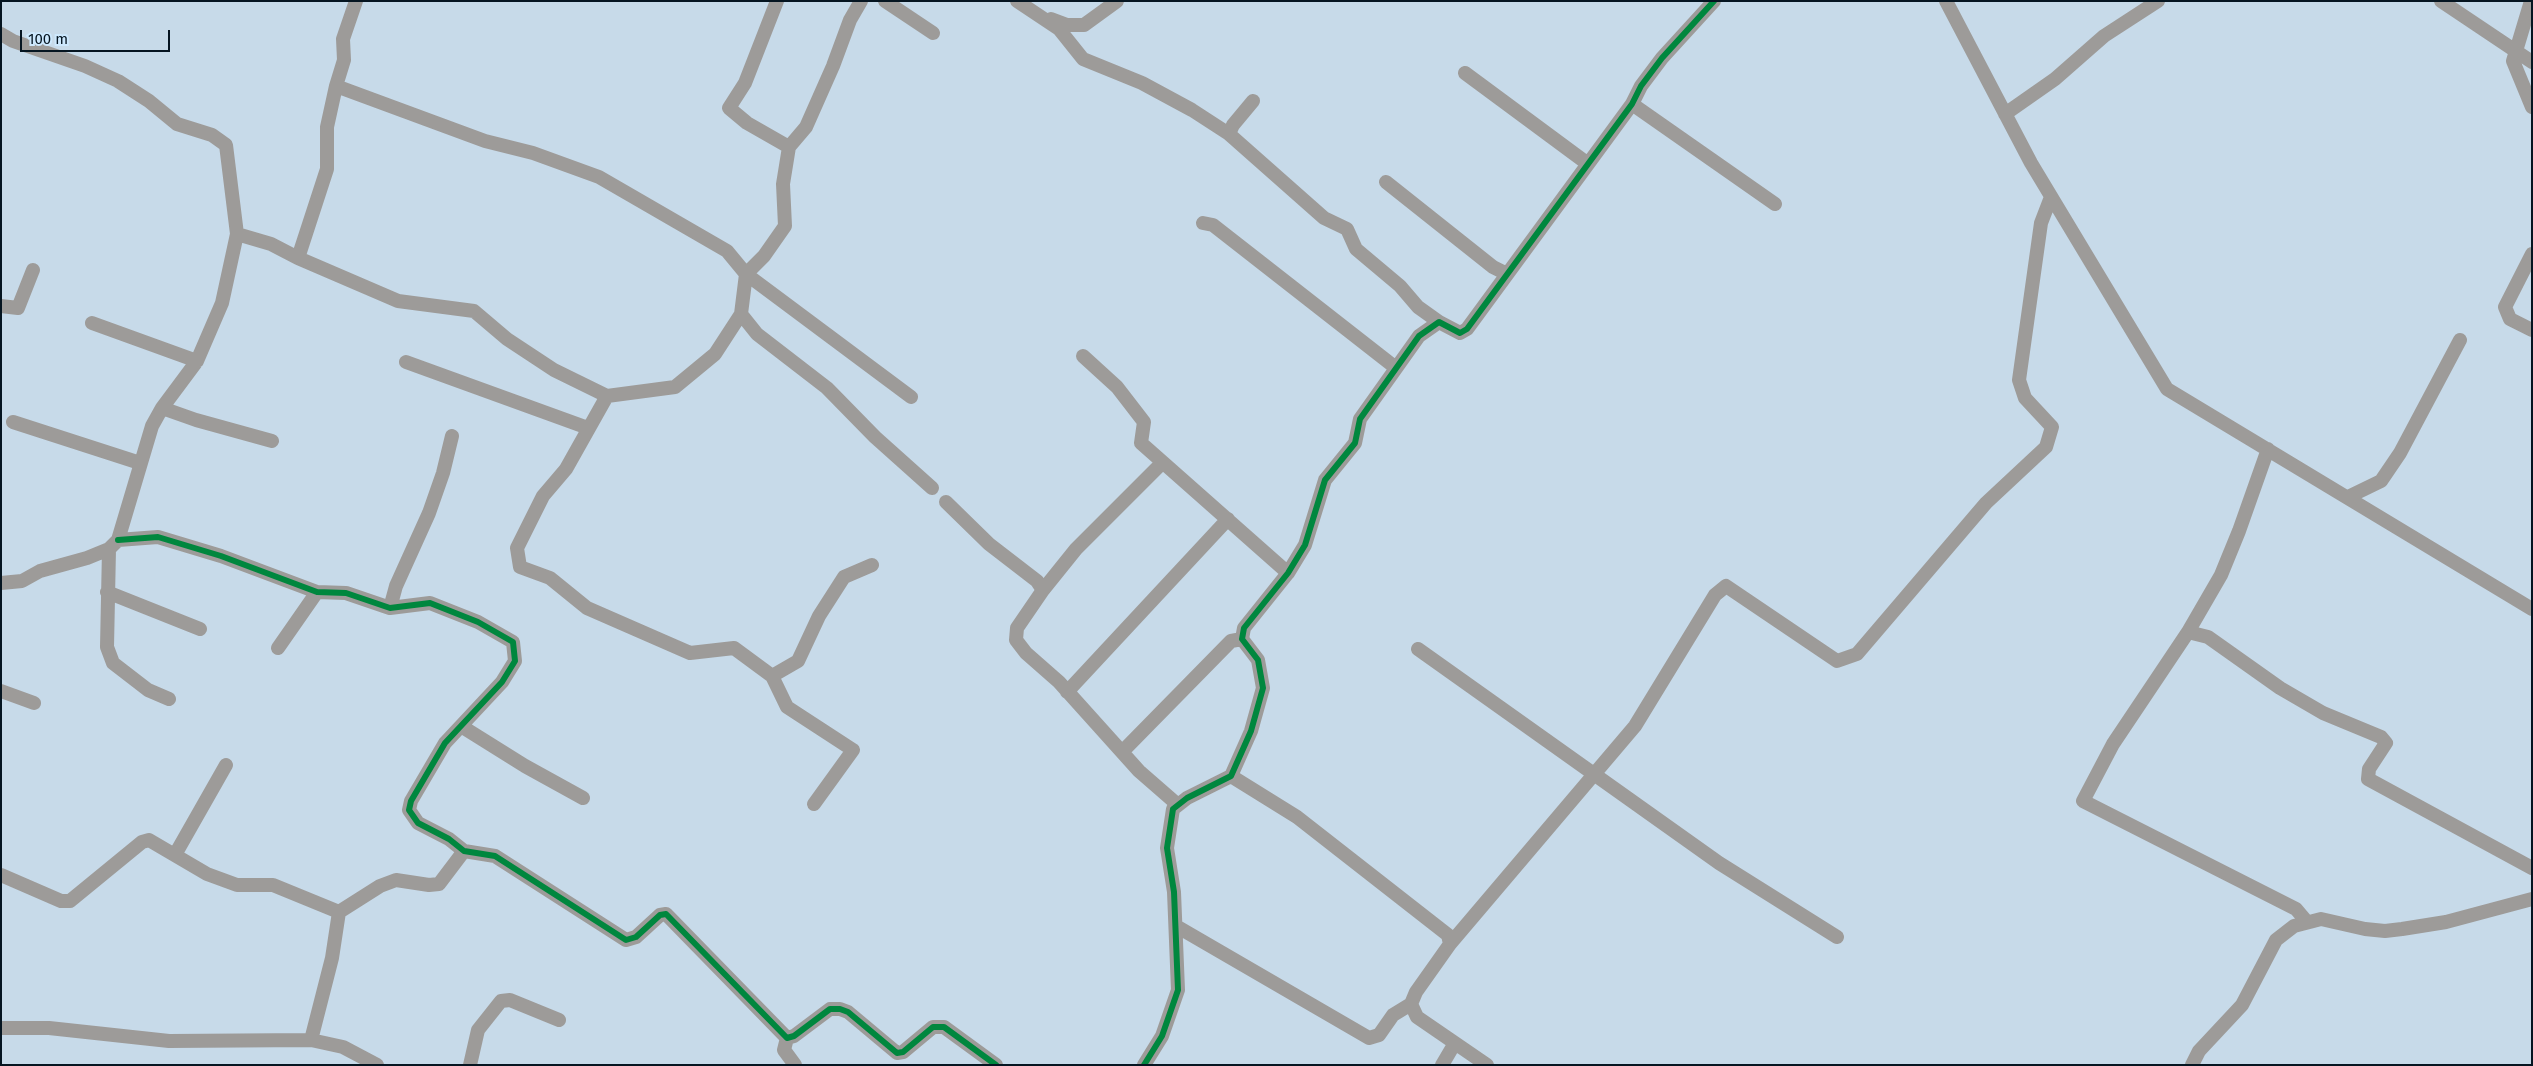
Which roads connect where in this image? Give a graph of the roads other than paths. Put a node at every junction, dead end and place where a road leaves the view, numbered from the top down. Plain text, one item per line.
1 (356, 1) edge
2 (778, 1) edge
3 (861, 1) edge
4 (885, 1) edge
5 (1017, 1) edge
6 (1117, 1) edge
7 (1714, 1) edge
8 (1946, 1) edge
9 (2158, 1) edge
10 (2442, 1) edge
11 (2531, 1) edge
12 (1043, 17) junction
13 (934, 33) dead end
14 (1, 34) edge
15 (2516, 50) junction
16 (2532, 62) edge
17 (1465, 73) dead end
18 (336, 86) junction
19 (1254, 102) dead end
20 (1632, 104) junction
21 (2532, 106) edge
22 (2006, 114) junction
23 (1229, 134) junction
24 (788, 147) junction
25 (1588, 164) junction
26 (1386, 182) dead end
27 (2051, 197) junction
28 (1775, 204) dead end
29 (1202, 223) dead end
30 (237, 234) junction
31 (2532, 254) edge
32 (298, 258) junction
33 (33, 270) dead end
34 (746, 274) junction
35 (1507, 274) junction
36 (1, 306) edge
37 (741, 314) junction
38 (1439, 322) junction
39 (92, 323) dead end
40 (2532, 330) edge
41 (2460, 340) dead end
42 (1083, 356) dead end
43 (197, 361) junction
44 (406, 362) dead end
45 (1396, 368) junction
46 (607, 396) junction
47 (911, 397) dead end
48 (162, 408) junction
49 (13, 422) dead end
50 (588, 428) junction
51 (452, 436) dead end
52 (272, 441) dead end
53 (2268, 449) junction
54 (1162, 462) junction
55 (140, 463) junction
56 (932, 488) dead end
57 (2348, 497) junction
58 (946, 502) dead end
59 (1228, 519) junction
60 (114, 544) junction
61 (872, 565) dead end
62 (1288, 573) junction
63 (1, 583) edge
64 (1043, 590) junction
65 (107, 592) junction
66 (317, 592) junction
67 (390, 608) junction
68 (2532, 609) edge
69 (200, 629) dead end
70 (2188, 632) junction
71 (1242, 639) junction
72 (278, 648) dead end
73 (1418, 649) dead end
74 (772, 676) junction
75 (1, 691) edge
76 (1068, 692) junction
77 (169, 699) dead end
78 (34, 703) dead end
79 (461, 726) junction
80 (1122, 752) junction
81 (226, 765) dead end
82 (1592, 775) junction
83 (1231, 776) junction
84 (583, 798) dead end
85 (814, 804) dead end
86 (1178, 805) junction
87 (464, 851) junction
88 (176, 854) junction
89 (2532, 868) edge
90 (1, 875) edge
91 (2532, 899) edge
92 (339, 912) junction
93 (2307, 922) junction
94 (1176, 926) junction
95 (1837, 937) dead end
96 (1450, 944) junction
97 (1411, 1004) junction
98 (559, 1020) dead end
99 (1, 1028) edge
100 (787, 1038) junction
101 (311, 1040) junction
102 (1455, 1043) junction
103 (377, 1065) edge
104 (470, 1065) edge
105 (795, 1065) edge
106 (996, 1065) edge
107 (1144, 1065) edge
108 (1442, 1065) edge
109 (1487, 1065) edge
110 (2192, 1065) edge

1 - 18 street
2 - 24 street
3 - 24 street
4 - 13 street
5 - 12 street
6 - 12 street
7 - 20 street
8 - 22 street
9 - 22 street
10 - 15 street
11 - 15 street
12 - 23 street
14 - 30 street
15 - 16 street
15 - 21 street
17 - 25 street
18 - 32 street
18 - 34 street
19 - 23 street
20 - 25 street
20 - 28 street
22 - 27 street
23 - 38 street
24 - 34 street
25 - 35 street
26 - 35 street
27 - 53 street
27 - 82 street
29 - 45 street
30 - 32 street
30 - 43 street
31 - 40 street
32 - 46 street
33 - 36 street
34 - 37 street
34 - 47 street
35 - 38 street
37 - 46 street
37 - 56 street
38 - 45 street
39 - 43 street
41 - 57 street
42 - 54 street
43 - 48 street
44 - 50 street
45 - 62 street
46 - 50 street
48 - 52 street
48 - 55 street
49 - 55 street
50 - 74 street
51 - 67 street
53 - 57 street
53 - 70 street
54 - 59 street
54 - 64 street
55 - 60 street
57 - 68 street
58 - 64 street
59 - 62 street
59 - 76 street
60 - 63 street
60 - 65 street
60 - 66 street
61 - 74 street
62 - 71 street
64 - 76 street
65 - 69 street
65 - 77 street
66 - 67 street
66 - 72 street
67 - 79 street
70 - 89 street
70 - 93 street
71 - 80 street
71 - 83 street
73 - 82 street
74 - 85 street
75 - 78 street
76 - 80 street
79 - 84 street
79 - 87 street
80 - 86 street
81 - 88 street
82 - 95 street
82 - 96 street
83 - 86 street
83 - 96 street
86 - 94 street
87 - 92 street
87 - 100 street
88 - 90 street
88 - 92 street
91 - 93 street
92 - 101 street
93 - 110 street
94 - 97 street
94 - 107 street
96 - 97 street
97 - 102 street
98 - 104 street
99 - 101 street
100 - 105 street
100 - 106 street
101 - 103 street
102 - 108 street
102 - 109 street

